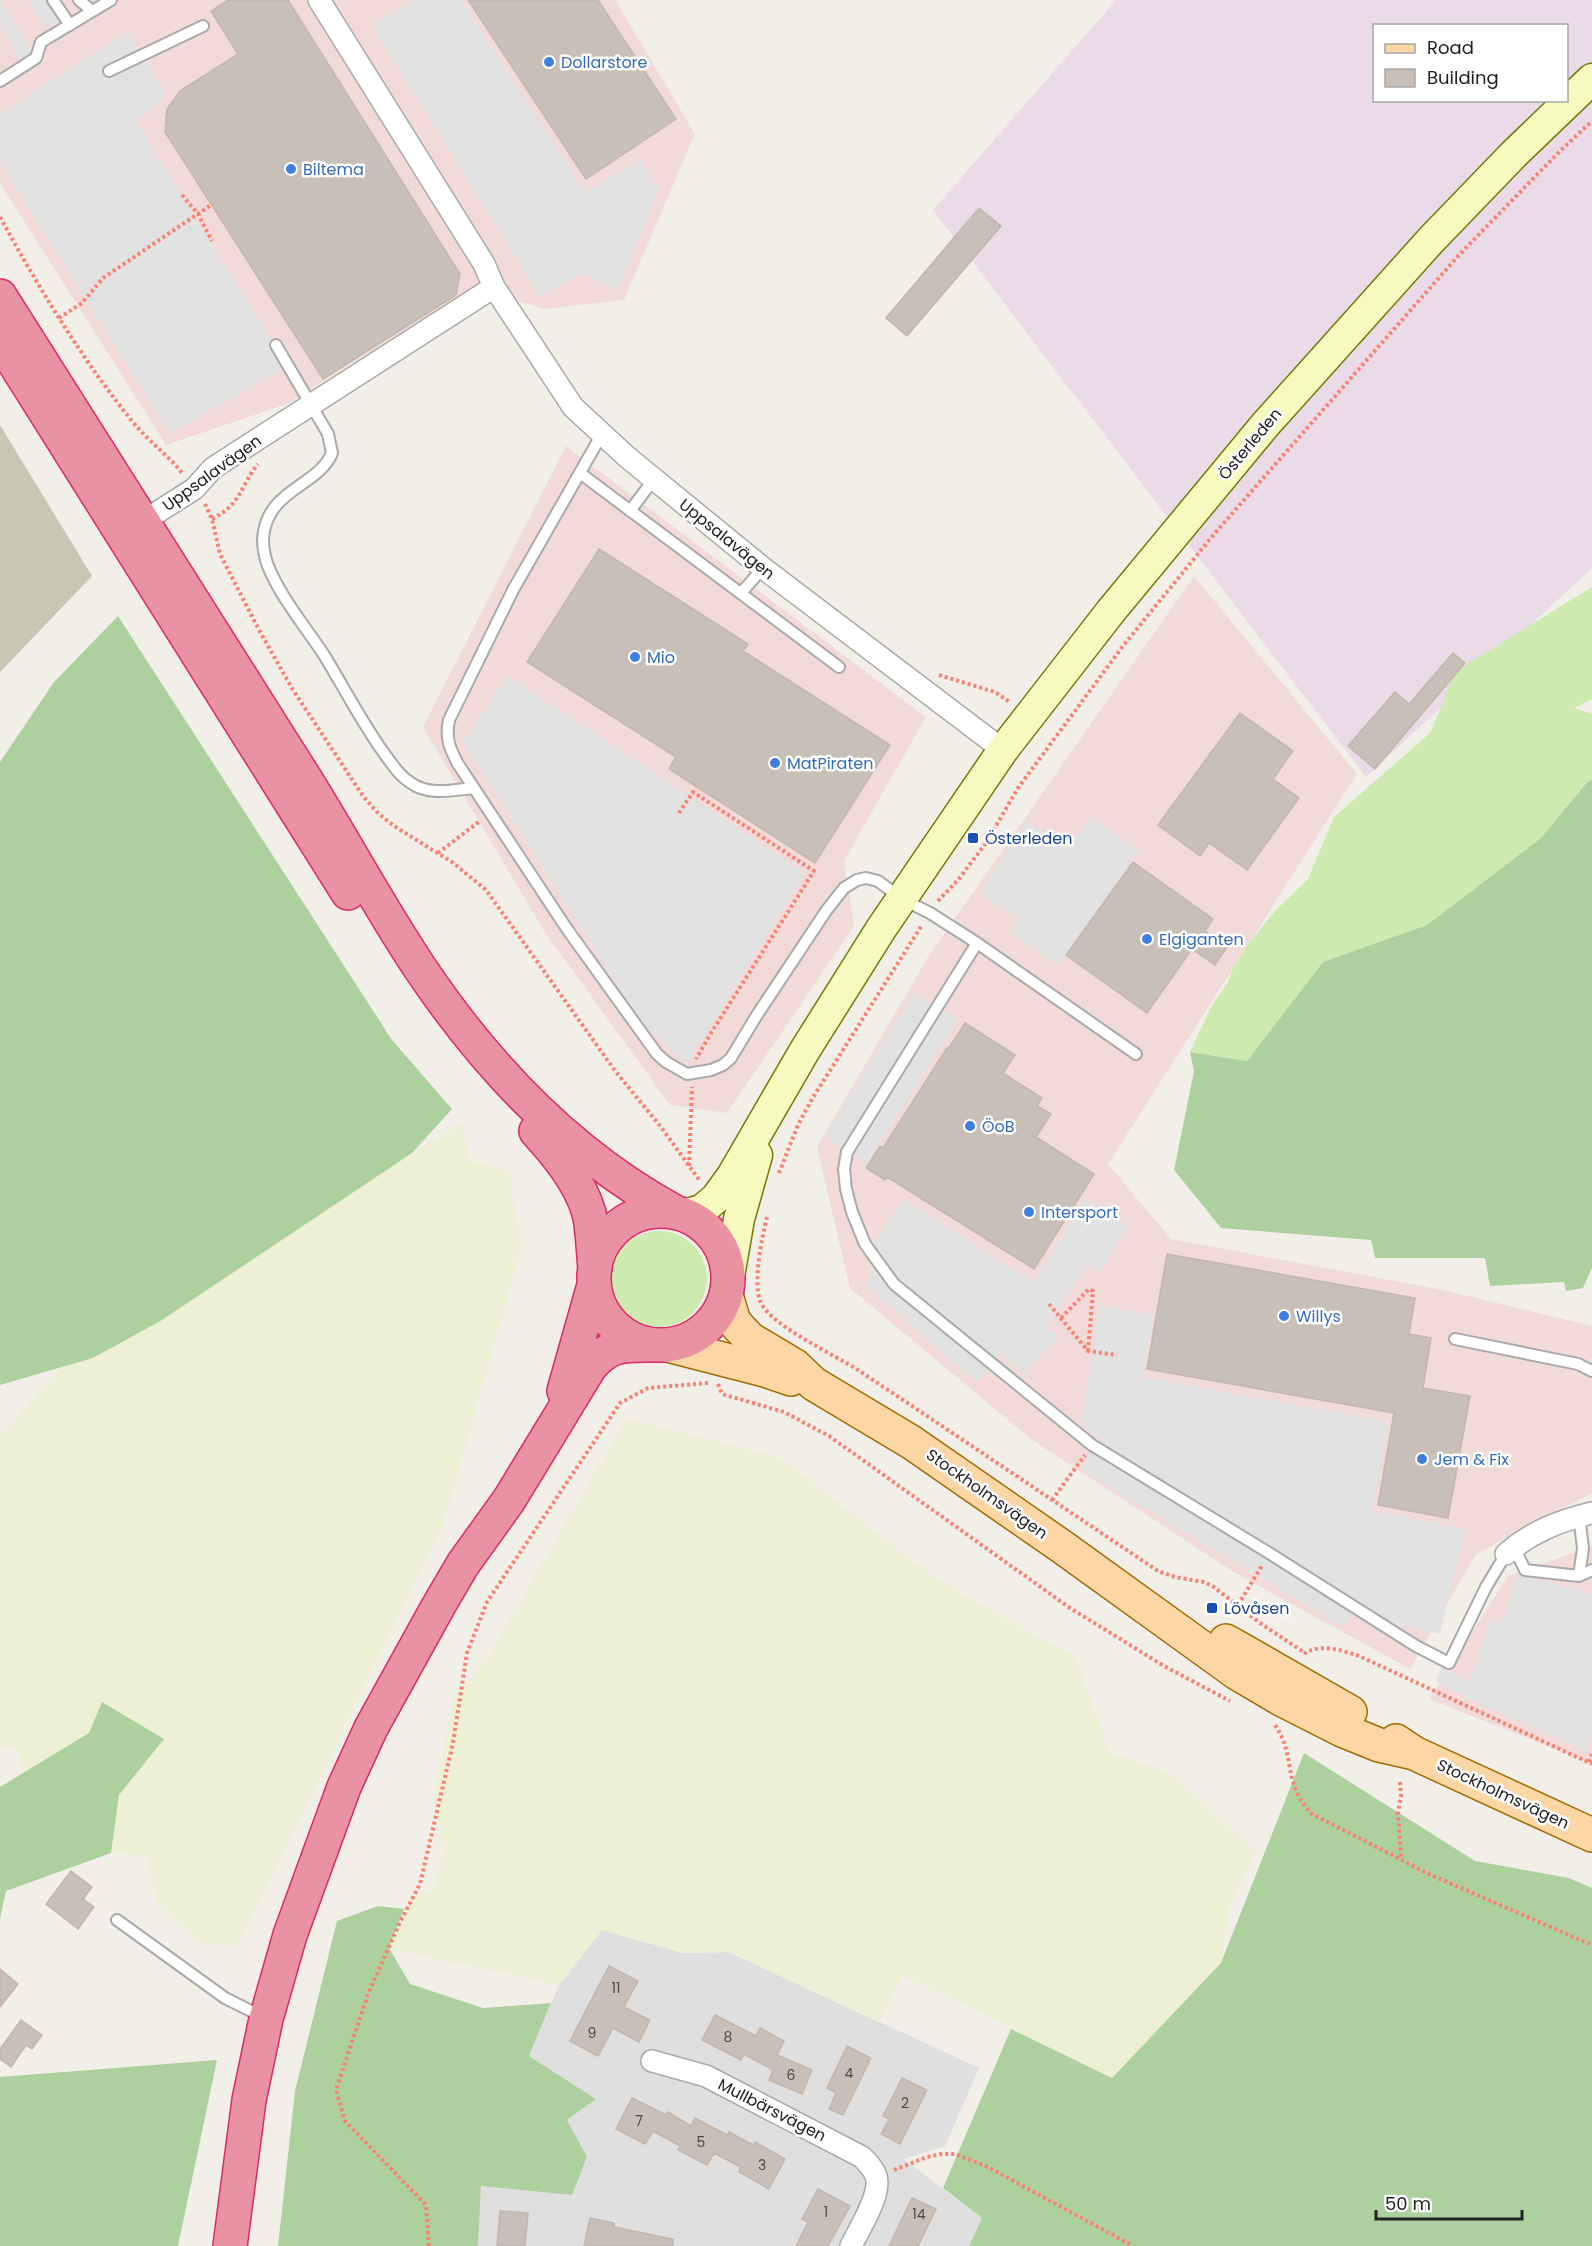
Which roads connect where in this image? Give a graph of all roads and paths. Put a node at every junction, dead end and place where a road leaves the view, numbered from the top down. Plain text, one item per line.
1 (53, 0) edge
2 (79, 0) edge
3 (85, 0) edge
4 (111, 0) edge
5 (319, 0) edge
6 (92, 12) junction
7 (69, 25) junction
8 (203, 26) dead end
9 (109, 71) dead end
10 (1592, 79) edge
11 (0, 81) edge
12 (1592, 121) edge
13 (182, 195) dead end
14 (211, 205) dead end
15 (198, 214) junction
16 (212, 241) dead end
17 (494, 287) junction
18 (0, 296) edge
19 (59, 318) dead end
20 (0, 340) edge
21 (276, 345) dead end
22 (310, 405) junction
23 (602, 434) junction
24 (263, 458) dead end
25 (580, 473) junction
26 (654, 479) junction
27 (630, 511) junction
28 (212, 519) dead end
29 (132, 529) junction
30 (763, 568) junction
31 (741, 593) junction
32 (839, 667) dead end
33 (931, 671) dead end
34 (1028, 717) junction
35 (1055, 737) junction
36 (1003, 750) junction
37 (473, 788) junction
38 (490, 813) junction
39 (679, 813) dead end
40 (438, 854) dead end
41 (902, 899) junction
42 (930, 913) junction
43 (977, 943) junction
44 (1136, 1053) dead end
45 (693, 1073) junction
46 (770, 1112) junction
47 (689, 1167) dead end
48 (776, 1183) dead end
49 (768, 1212) dead end
50 (680, 1214) junction
51 (594, 1276) junction
52 (727, 1289) junction
53 (1049, 1304) dead end
54 (1061, 1318) junction
55 (1455, 1339) dead end
56 (662, 1345) junction
57 (1088, 1350) junction
58 (1118, 1355) dead end
59 (1592, 1371) edge
60 (814, 1384) junction
61 (554, 1424) junction
62 (1092, 1446) junction
63 (1052, 1500) junction
64 (1586, 1514) edge
65 (1510, 1551) junction
66 (1269, 1553) junction
67 (1592, 1570) edge
68 (1579, 1576) junction
69 (1238, 1605) junction
70 (1238, 1704) dead end
71 (1270, 1720) dead end
72 (1592, 1754) edge
73 (1590, 1763) edge
74 (1400, 1782) dead end
75 (1592, 1834) edge
76 (1401, 1859) junction
77 (117, 1920) dead end
78 (1592, 1945) edge
79 (266, 2019) junction
80 (652, 2061) dead end
81 (877, 2180) junction
82 (230, 2246) edge
83 (429, 2246) edge
84 (851, 2246) edge
85 (1132, 2246) edge

1 - 7 lane
2 - 6 lane
3 - 6 lane
4 - 6 lane
5 - 17 street, Uppsalavägen
6 - 7 lane
7 - 11 lane
8 - 9 lane
10 - 34 street, Österleden
12 - 35 path
13 - 15 path
14 - 15 path
15 - 16 path
15 - 19 path
17 - 22 street, Uppsalavägen
17 - 23 street, Uppsalavägen
18 - 29 highway
20 - 29 highway
21 - 22 lane
22 - 29 street, Uppsalavägen
22 - 37 lane
23 - 25 lane
23 - 26 street, Uppsalavägen
24 - 28 path
25 - 27 lane
25 - 37 lane
26 - 27 lane
26 - 30 street, Uppsalavägen
27 - 31 lane
29 - 50 highway
29 - 51 highway
30 - 31 lane
30 - 36 street, Uppsalavägen
31 - 32 lane
33 - 34 path
34 - 35 path
34 - 36 street, Österleden
35 - 42 path
36 - 41 street, Österleden
37 - 38 lane
38 - 40 path
38 - 45 lane
39 - 45 path
41 - 42 lane
41 - 45 lane
41 - 46 street, Österleden
42 - 43 lane
42 - 48 path
43 - 44 lane
43 - 62 lane
45 - 47 path
46 - 50 street, Österleden
46 - 52 street, Österleden
49 - 63 path
50 - 51 highway
50 - 52 highway
51 - 56 highway
51 - 61 highway
52 - 56 highway
52 - 60 main road, Stockholmsvägen
53 - 54 path
54 - 57 path
54 - 57 path
55 - 59 lane
56 - 60 main road, Stockholmsvägen
56 - 61 highway
57 - 58 path
60 - 75 main road, Stockholmsvägen
61 - 79 highway
62 - 63 path
62 - 66 lane
63 - 69 path
64 - 65 street
64 - 68 lane
65 - 66 lane
65 - 68 lane
66 - 69 path
67 - 68 lane
69 - 73 path
70 - 83 path
71 - 76 path
72 - 73 path
74 - 76 path
76 - 78 path
77 - 79 lane
79 - 82 highway
80 - 81 street, Mullbärsvägen
81 - 84 street
81 - 85 path

